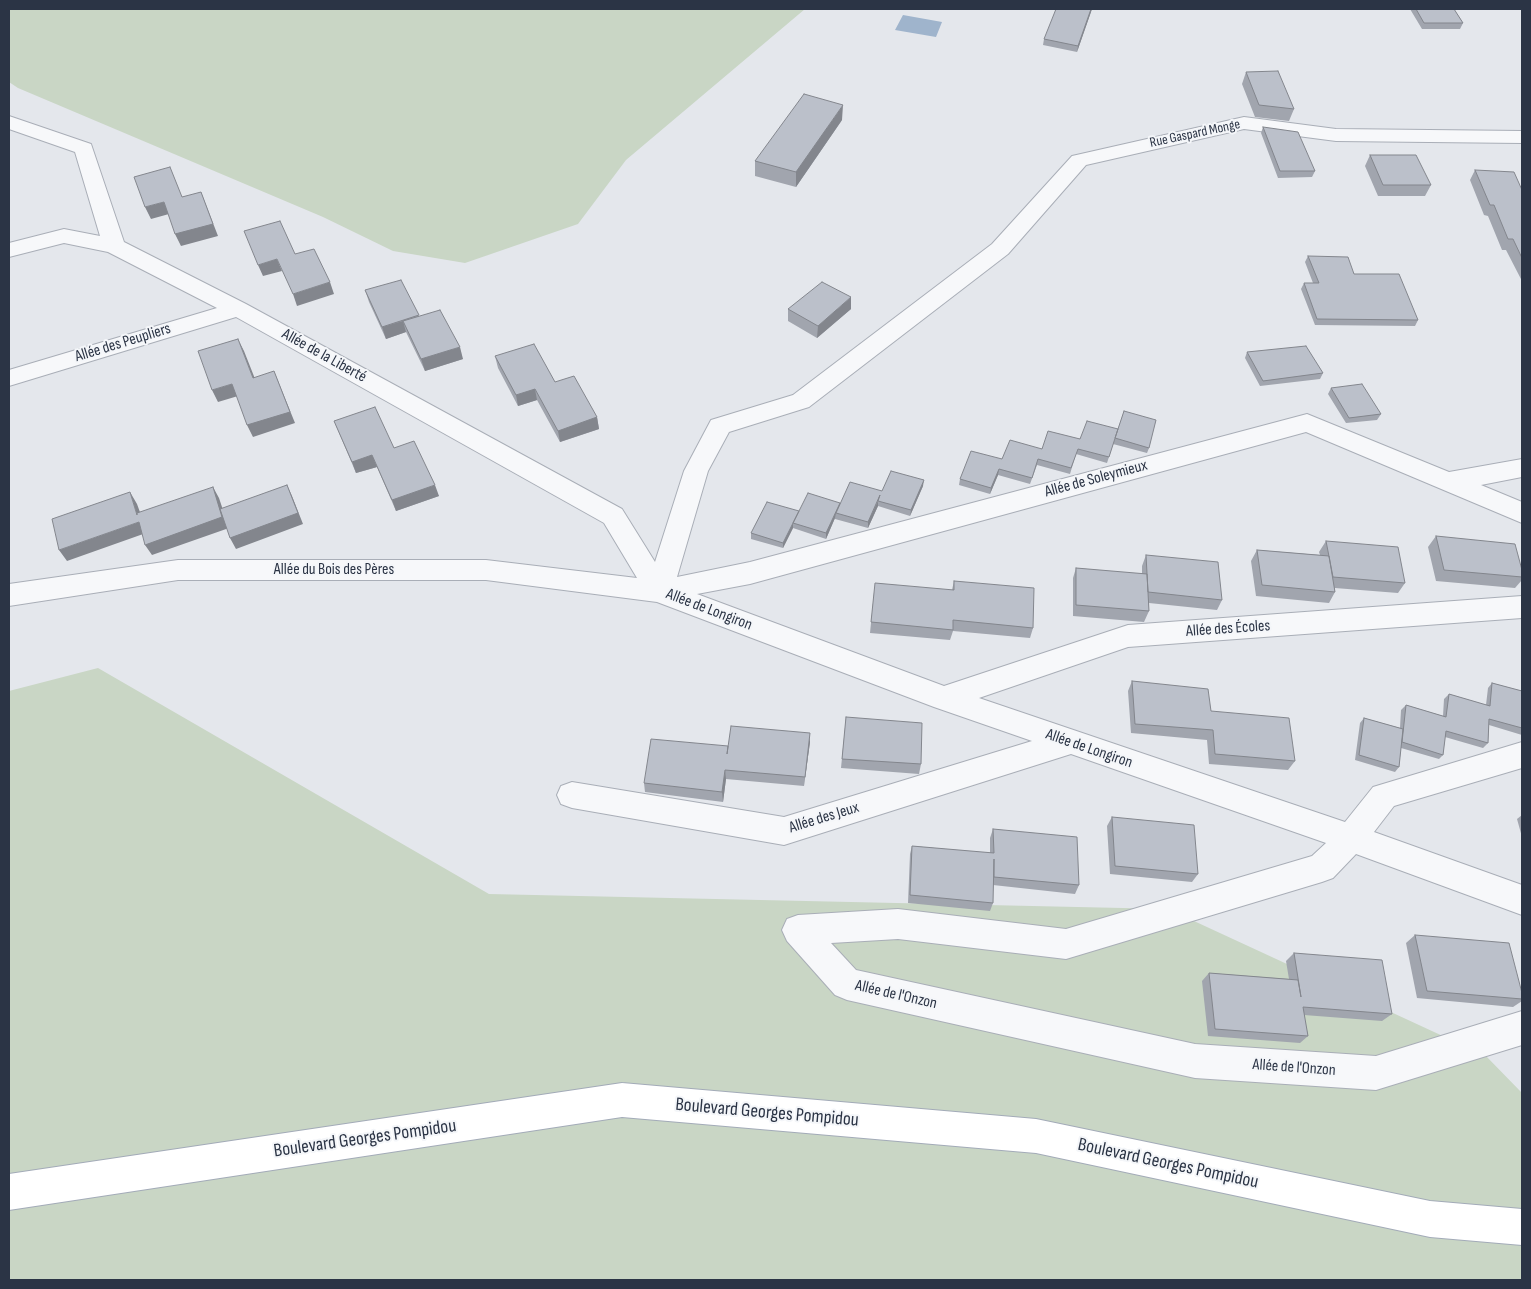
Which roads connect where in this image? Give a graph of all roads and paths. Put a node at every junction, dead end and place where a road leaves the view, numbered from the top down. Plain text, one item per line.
1 (9, 122) edge
2 (1522, 137) edge
3 (114, 246) junction
4 (9, 250) edge
5 (238, 309) junction
6 (9, 378) edge
7 (1522, 468) edge
8 (1448, 482) junction
9 (1522, 513) edge
10 (659, 591) junction
11 (9, 596) edge
12 (1522, 607) edge
13 (944, 698) junction
14 (1070, 742) junction
15 (1522, 756) edge
16 (572, 795) dead end
17 (1351, 838) junction
18 (1522, 900) edge
19 (1522, 1028) edge
20 (9, 1192) edge
21 (1522, 1227) edge

1 - 3 street
2 - 10 street, Rue Gaspard Monge
3 - 4 street, Allée de la Liberté
3 - 5 street, Allée de la Liberté
5 - 6 street, Allée des Peupliers
5 - 10 street, Allée de la Liberté
7 - 8 street
8 - 9 street, Allée de Soleymieux
8 - 10 street, Allée de Soleymieux
10 - 11 street, Allée du Bois des Pères
10 - 13 street, Allée de Longiron
12 - 13 street, Allée des Écoles
13 - 14 street, Allée de Longiron
14 - 16 street, Allée des Jeux
14 - 17 street, Allée de Longiron
15 - 17 street
17 - 18 street, Allée de Longiron
17 - 19 street, Allée de l'Onzon
20 - 21 main road, Boulevard Georges Pompidou

